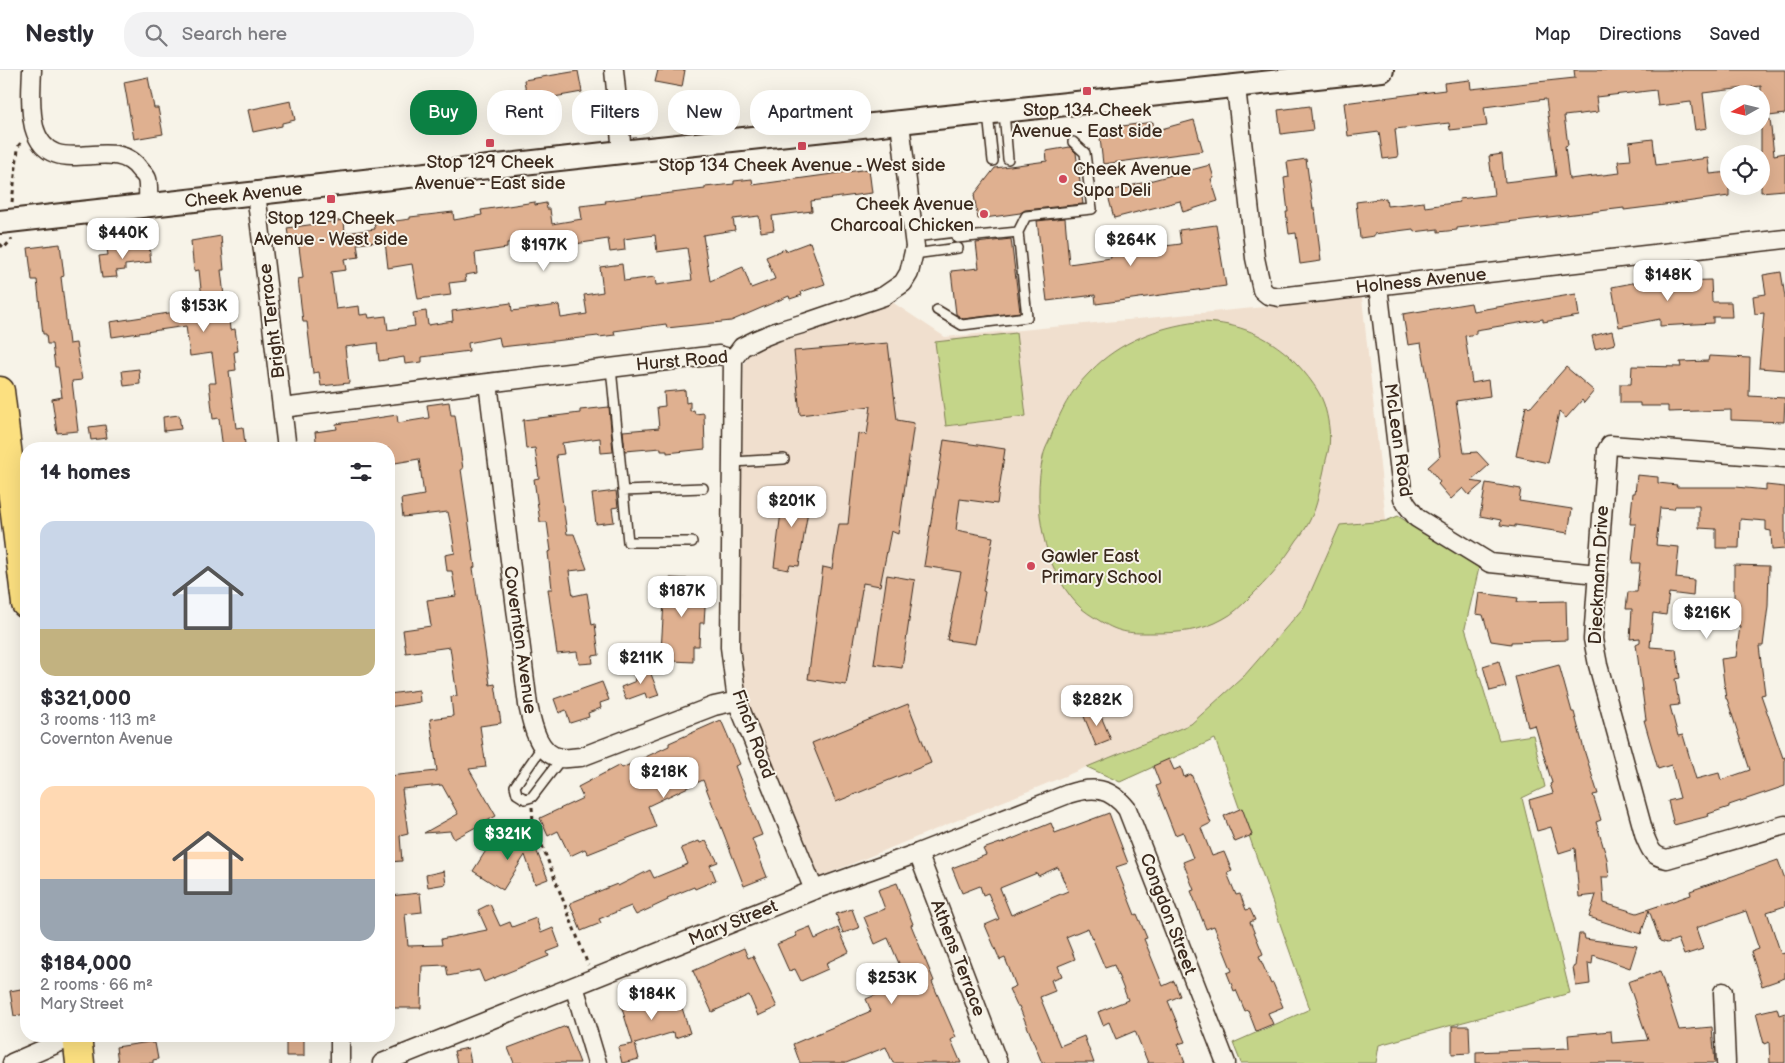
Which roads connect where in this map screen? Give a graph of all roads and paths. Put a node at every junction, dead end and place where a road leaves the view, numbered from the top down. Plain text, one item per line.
1 (32, 70) edge
2 (614, 70) edge
3 (1382, 70) edge
4 (1236, 87) junction
5 (996, 112) junction
6 (900, 122) junction
7 (36, 133) junction
8 (1073, 142) dead end
9 (622, 152) junction
10 (1008, 159) dead end
11 (993, 160) dead end
12 (256, 193) junction
13 (148, 206) junction
14 (6, 221) edge
15 (1018, 232) junction
16 (1785, 239) edge
17 (0, 244) edge
18 (914, 245) junction
19 (958, 248) dead end
20 (1378, 286) junction
21 (937, 310) dead end
22 (734, 359) junction
23 (611, 368) junction
24 (488, 383) junction
25 (0, 391) edge
26 (282, 408) junction
27 (286, 442) edge
28 (1785, 458) edge
29 (784, 459) dead end
30 (733, 462) junction
31 (703, 488) dead end
32 (622, 491) junction
33 (692, 542) dead end
34 (20, 569) edge
35 (1597, 574) junction
36 (737, 701) junction
37 (542, 747) junction
38 (561, 758) junction
39 (1086, 789) joint
40 (532, 797) junction
41 (1785, 825) edge
42 (918, 853) junction
43 (814, 890) junction
44 (593, 978) junction
45 (574, 986) junction
46 (1724, 992) dead end
47 (61, 1042) edge
48 (76, 1042) edge
49 (340, 1042) edge
50 (12, 1063) edge
51 (80, 1063) edge
52 (340, 1063) edge
53 (382, 1063) edge
54 (597, 1063) edge
55 (998, 1063) edge
56 (1226, 1063) edge
57 (1726, 1063) edge

1 - 7 street
2 - 9 street
3 - 4 street, Cheek Avenue
4 - 5 street, Cheek Avenue
4 - 20 street, Holness Avenue
5 - 6 street, Cheek Avenue
5 - 10 lane
5 - 11 lane
6 - 9 street, Cheek Avenue
6 - 18 street, Hurst Road
7 - 13 street
7 - 14 path
8 - 15 lane
9 - 12 street, Cheek Avenue
12 - 13 street, Cheek Avenue
12 - 26 street, Bright Terrace
13 - 14 street, Cheek Avenue
14 - 17 path
15 - 18 lane
15 - 21 lane
16 - 20 street, Holness Avenue
18 - 19 lane
18 - 22 street, Hurst Road
20 - 35 street, McLean Road
22 - 23 street, Hurst Road
22 - 30 street, Finch Road
23 - 24 street, Hurst Road
23 - 32 lane
24 - 26 street, Hurst Road
24 - 37 street, Covernton Avenue
25 - 34 main road
26 - 27 street, Bright Terrace
28 - 35 street, Dieckmann Drive
29 - 30 lane
30 - 36 street, Finch Road
31 - 32 lane
32 - 33 lane
35 - 41 street, Dieckmann Drive
36 - 38 street
36 - 43 street, Finch Road
37 - 38 street
37 - 40 lane
38 - 40 lane
39 - 42 street, Mary Street
39 - 56 street, Congdon Street
40 - 44 path
42 - 43 street, Mary Street
42 - 55 street, Athens Terrace
43 - 44 street, Mary Street
44 - 45 street, Mary Street
45 - 53 street, Mary Street
45 - 54 street
46 - 57 street
47 - 50 street
48 - 51 main road
49 - 52 street

